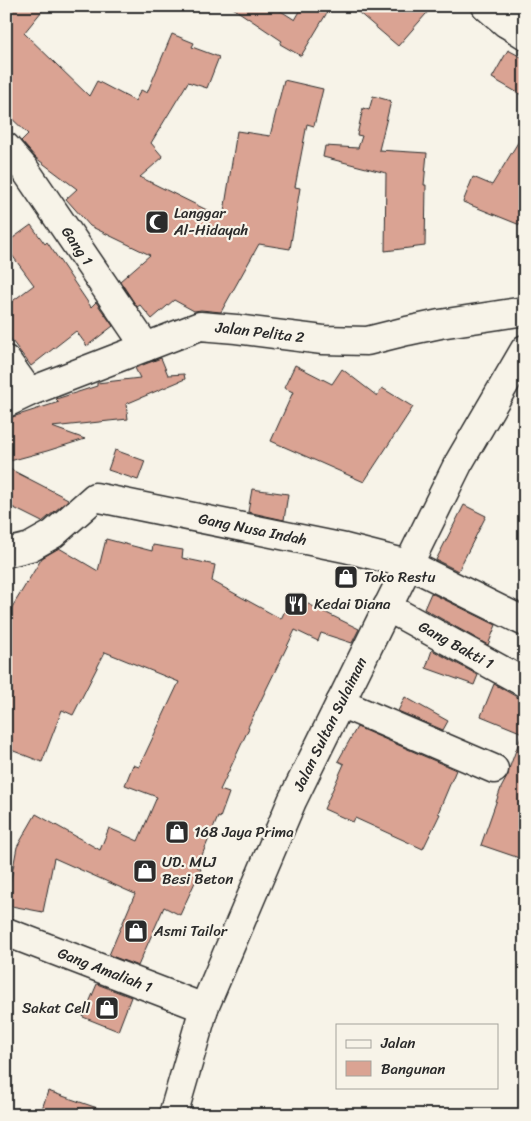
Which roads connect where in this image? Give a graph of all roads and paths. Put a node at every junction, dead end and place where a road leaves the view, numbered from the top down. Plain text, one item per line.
1 (6, 147) edge
2 (525, 311) edge
3 (146, 346) junction
4 (525, 349) edge
5 (6, 360) edge
6 (18, 398) edge
7 (6, 553) edge
8 (408, 564) junction
9 (387, 607) junction
10 (525, 622) edge
11 (525, 683) edge
12 (340, 703) junction
13 (494, 769) dead end
14 (6, 932) edge
15 (204, 1008) junction
16 (173, 1115) edge

1 - 3 street, Gang 1
2 - 3 street, Jalan Pelita 2
3 - 6 street, Jalan Pelita 2
4 - 8 street, Jalan Sultan Sulaiman
5 - 6 street
7 - 8 street, Gang Nusa Indah
8 - 9 street, Jalan Sultan Sulaiman
8 - 10 street, Gang Nusa Indah
9 - 11 street, Gang Bakti 1
9 - 12 street, Jalan Sultan Sulaiman
12 - 13 street
12 - 15 street, Jalan Sultan Sulaiman
14 - 15 street, Gang Amaliah 1
15 - 16 street, Jalan Sultan Sulaiman

